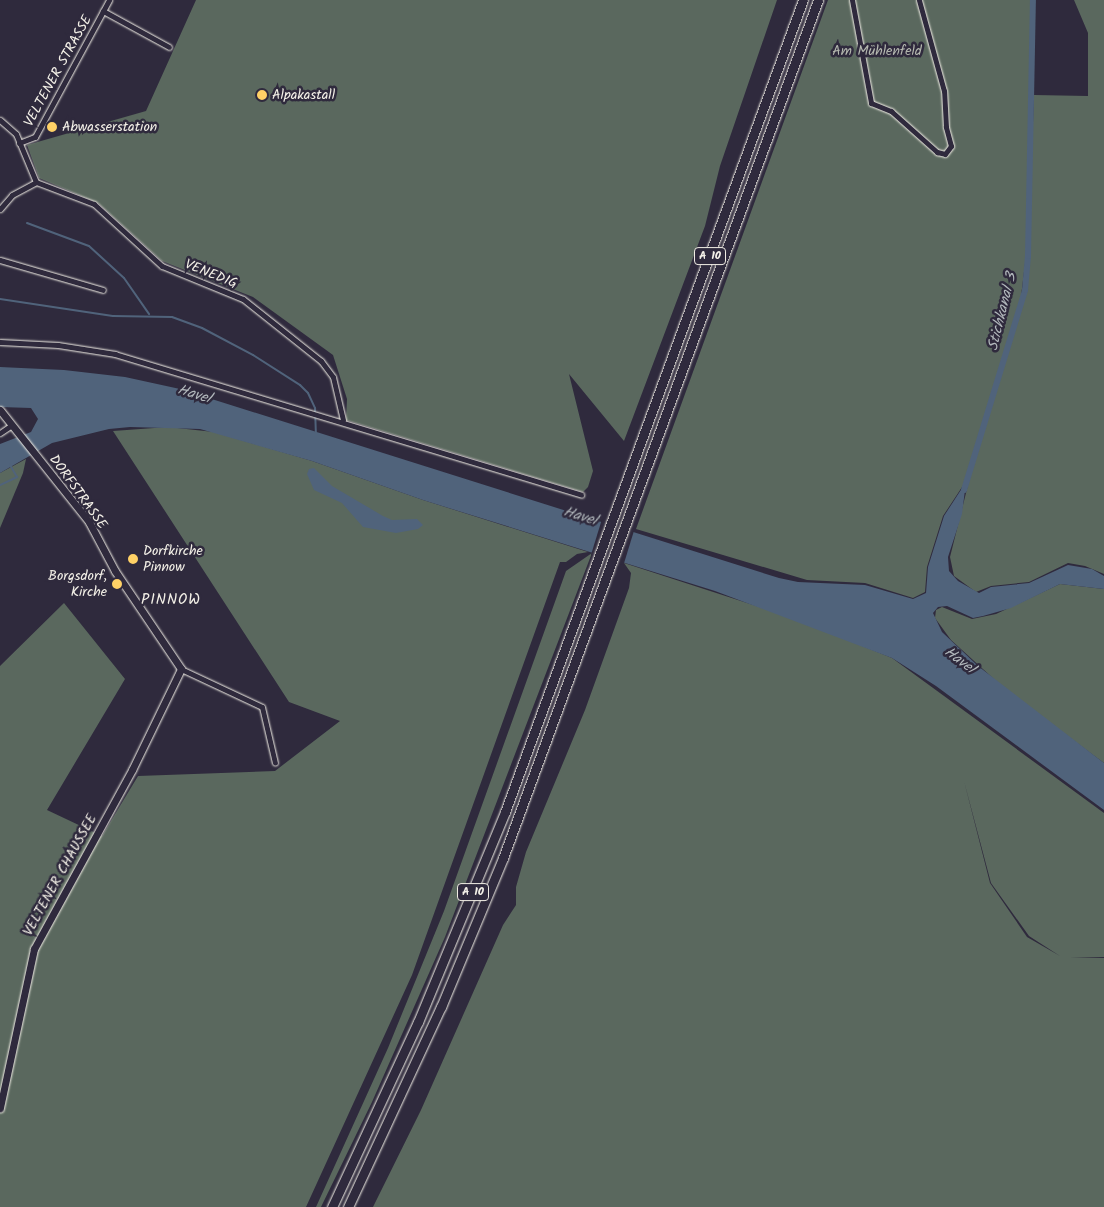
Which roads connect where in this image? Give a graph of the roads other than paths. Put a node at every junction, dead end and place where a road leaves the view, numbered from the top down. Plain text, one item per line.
1 (109, 0) edge
2 (803, 0) edge
3 (818, 0) edge
4 (852, 0) edge
5 (919, 0) edge
6 (103, 11) junction
7 (169, 47) dead end
8 (0, 120) edge
9 (19, 143) junction
10 (36, 182) junction
11 (0, 209) edge
12 (0, 260) edge
13 (103, 290) dead end
14 (0, 342) edge
15 (0, 411) edge
16 (343, 420) junction
17 (12, 425) junction
18 (0, 433) edge
19 (581, 495) dead end
20 (180, 669) junction
21 (275, 763) dead end
22 (0, 1108) edge
23 (332, 1207) edge
24 (348, 1207) edge

1 - 6 street, VELTENER STRASSE
2 - 23 highway, A 10
3 - 24 highway, A 10
4 - 5 street
6 - 7 street
6 - 9 street, VELTENER STRASSE
8 - 9 street
9 - 10 street
10 - 11 street
10 - 16 street, VENEDIG
12 - 13 street
14 - 16 street
15 - 17 main road, DORFSTRASSE
16 - 19 street
17 - 18 street
17 - 20 main road, DORFSTRASSE
20 - 21 street
20 - 22 main road, VELTENER CHAUSSEE

